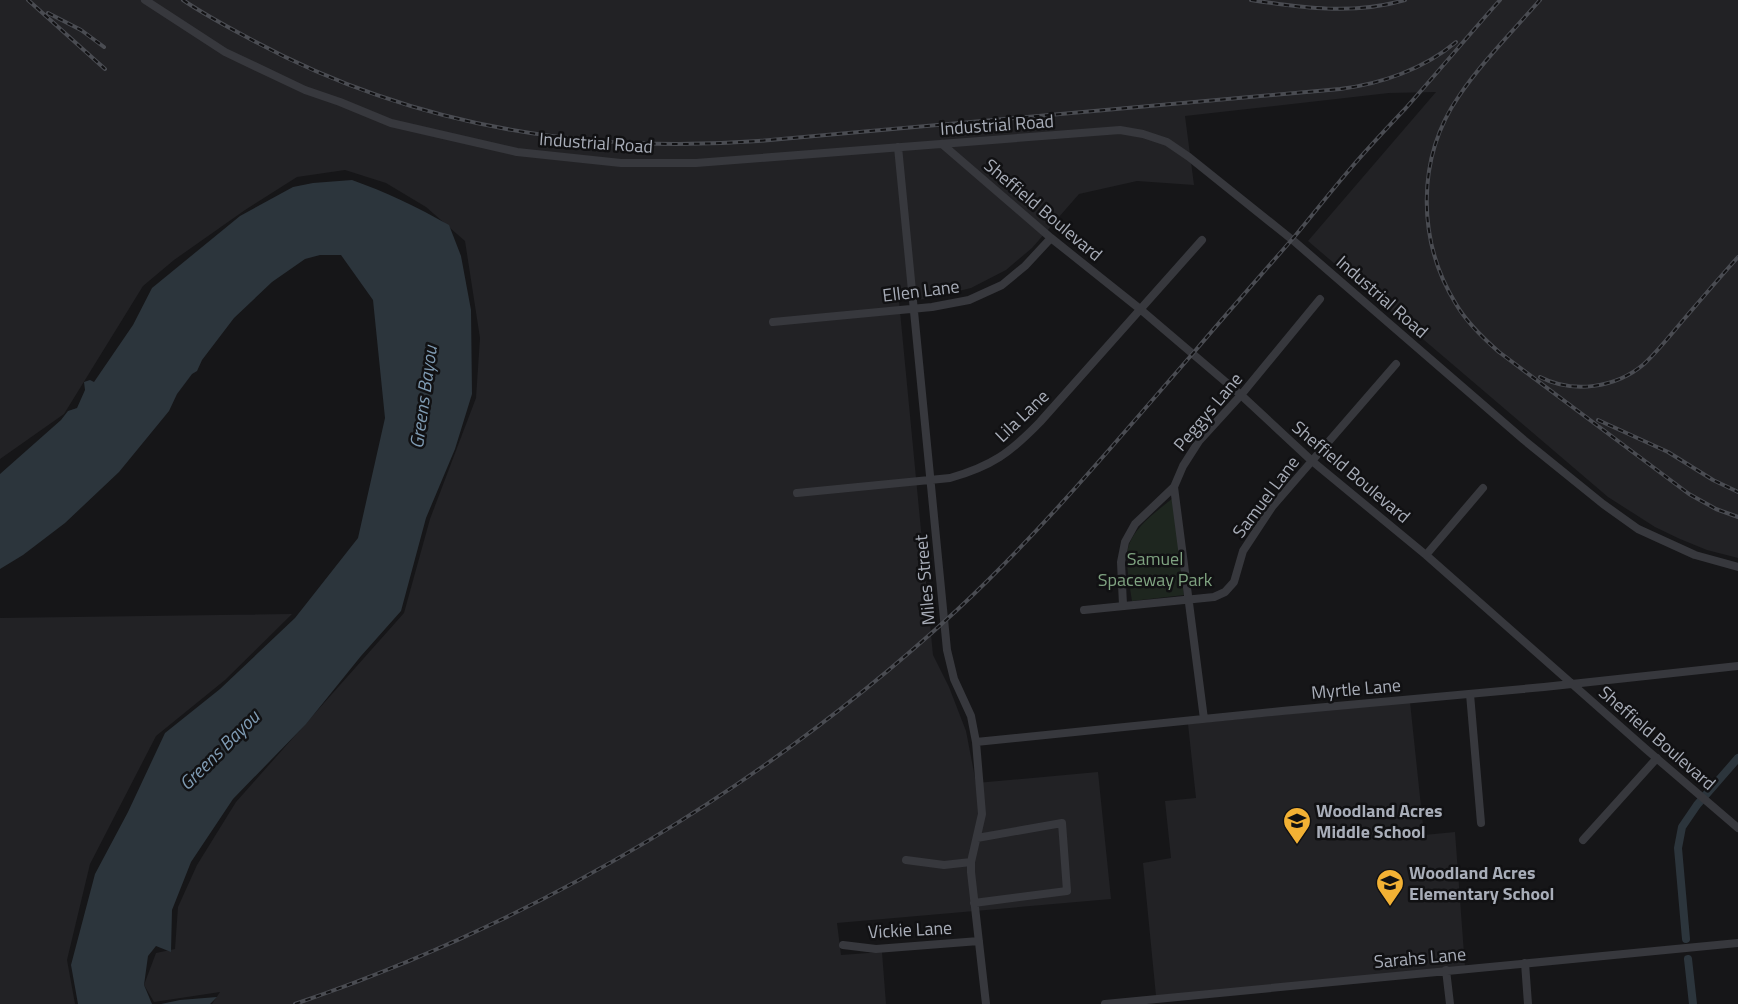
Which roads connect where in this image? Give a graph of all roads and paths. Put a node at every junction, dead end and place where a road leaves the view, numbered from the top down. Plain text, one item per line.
1 (145, 0) edge
2 (942, 144) junction
3 (898, 147) junction
4 (1051, 238) junction
5 (1202, 240) dead end
6 (1320, 299) dead end
7 (913, 308) junction
8 (1140, 310) junction
9 (773, 322) dead end
10 (1396, 364) dead end
11 (1241, 395) junction
12 (1312, 460) junction
13 (931, 480) junction
14 (1174, 487) junction
15 (1483, 488) dead end
16 (797, 493) dead end
17 (1426, 555) junction
18 (1738, 566) edge
19 (1188, 600) junction
20 (1123, 605) junction
21 (1084, 610) dead end
22 (1738, 666) edge
23 (1573, 683) junction
24 (1470, 694) junction
25 (1204, 718) junction
26 (976, 742) junction
27 (1657, 758) junction
28 (1481, 823) dead end
29 (1738, 828) edge
30 (977, 838) junction
31 (1583, 840) dead end
32 (906, 860) dead end
33 (971, 862) junction
34 (974, 903) junction
35 (979, 941) junction
36 (1738, 943) edge
37 (843, 945) dead end
38 (1525, 963) junction
39 (1446, 970) junction
40 (986, 1004) edge
41 (1105, 1004) edge
42 (1450, 1004) edge
43 (1528, 1004) edge

1 - 3 street, Industrial Road
2 - 3 street, Industrial Road
2 - 4 street, Sheffield Boulevard
2 - 18 street, Industrial Road
3 - 7 street, Miles Street
4 - 7 street, Ellen Lane
4 - 8 street, Sheffield Boulevard
5 - 8 street, Lila Lane
6 - 11 street, Peggys Lane
7 - 9 street, Ellen Lane
7 - 13 street, Miles Street
8 - 11 street, Sheffield Boulevard
8 - 13 street, Lila Lane
10 - 12 street, Samuel Lane
11 - 12 street, Sheffield Boulevard
11 - 14 street, Peggys Lane
12 - 17 street, Sheffield Boulevard
12 - 19 street, Samuel Lane
13 - 16 street, Lila Lane
13 - 26 street, Miles Street
14 - 19 street
14 - 20 street, Peggys Lane
15 - 17 street
17 - 23 street, Sheffield Boulevard
19 - 20 street, Samuel Lane
19 - 25 street
20 - 21 street, Samuel Lane
22 - 23 street, Myrtle Lane
23 - 24 street, Myrtle Lane
23 - 27 street, Sheffield Boulevard
24 - 25 street, Myrtle Lane
24 - 28 street
25 - 26 street, Myrtle Lane
26 - 30 street, Miles Street
27 - 29 street, Sheffield Boulevard
27 - 31 street
30 - 33 street, Miles Street
30 - 34 street
32 - 33 street
33 - 34 street, Miles Street
34 - 35 street, Miles Street
35 - 37 street, Vickie Lane
35 - 40 street, Miles Street
36 - 38 street, Sarahs Lane
38 - 39 street, Sarahs Lane
38 - 43 street
39 - 41 street, Sarahs Lane
39 - 42 street

